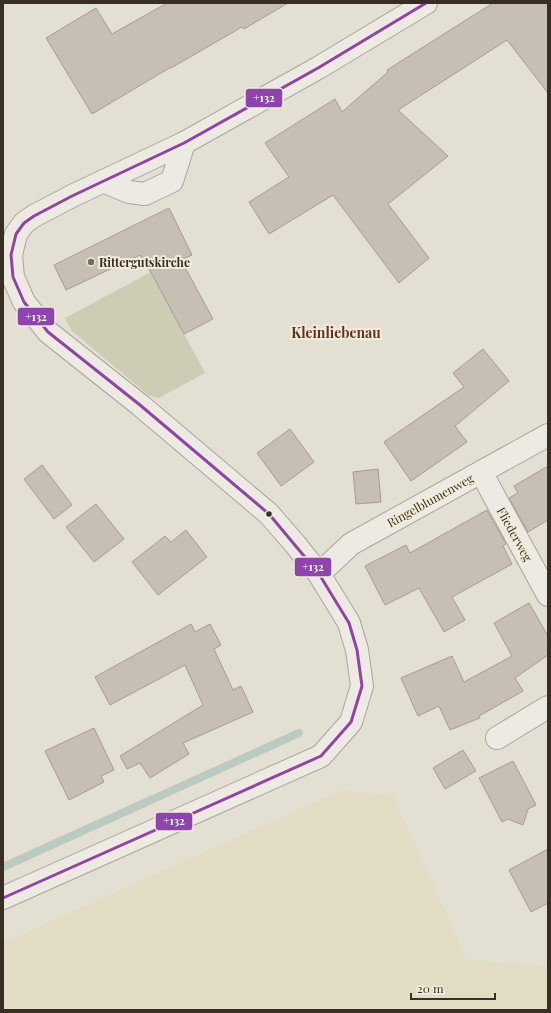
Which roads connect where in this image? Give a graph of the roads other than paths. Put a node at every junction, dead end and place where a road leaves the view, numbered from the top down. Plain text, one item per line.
1 (426, 3) edge
2 (184, 143) junction
3 (102, 181) junction
4 (9, 233) edge
5 (548, 435) edge
6 (481, 472) junction
7 (319, 574) junction
8 (548, 595) edge
9 (548, 707) edge
10 (497, 738) dead end
11 (3, 898) edge

1 - 2 street
2 - 3 street
2 - 3 street
3 - 4 street
4 - 7 street
5 - 6 street, Ringelblumenweg
6 - 7 street, Ringelblumenweg
6 - 8 street, Fliederweg
7 - 11 street
9 - 10 street

